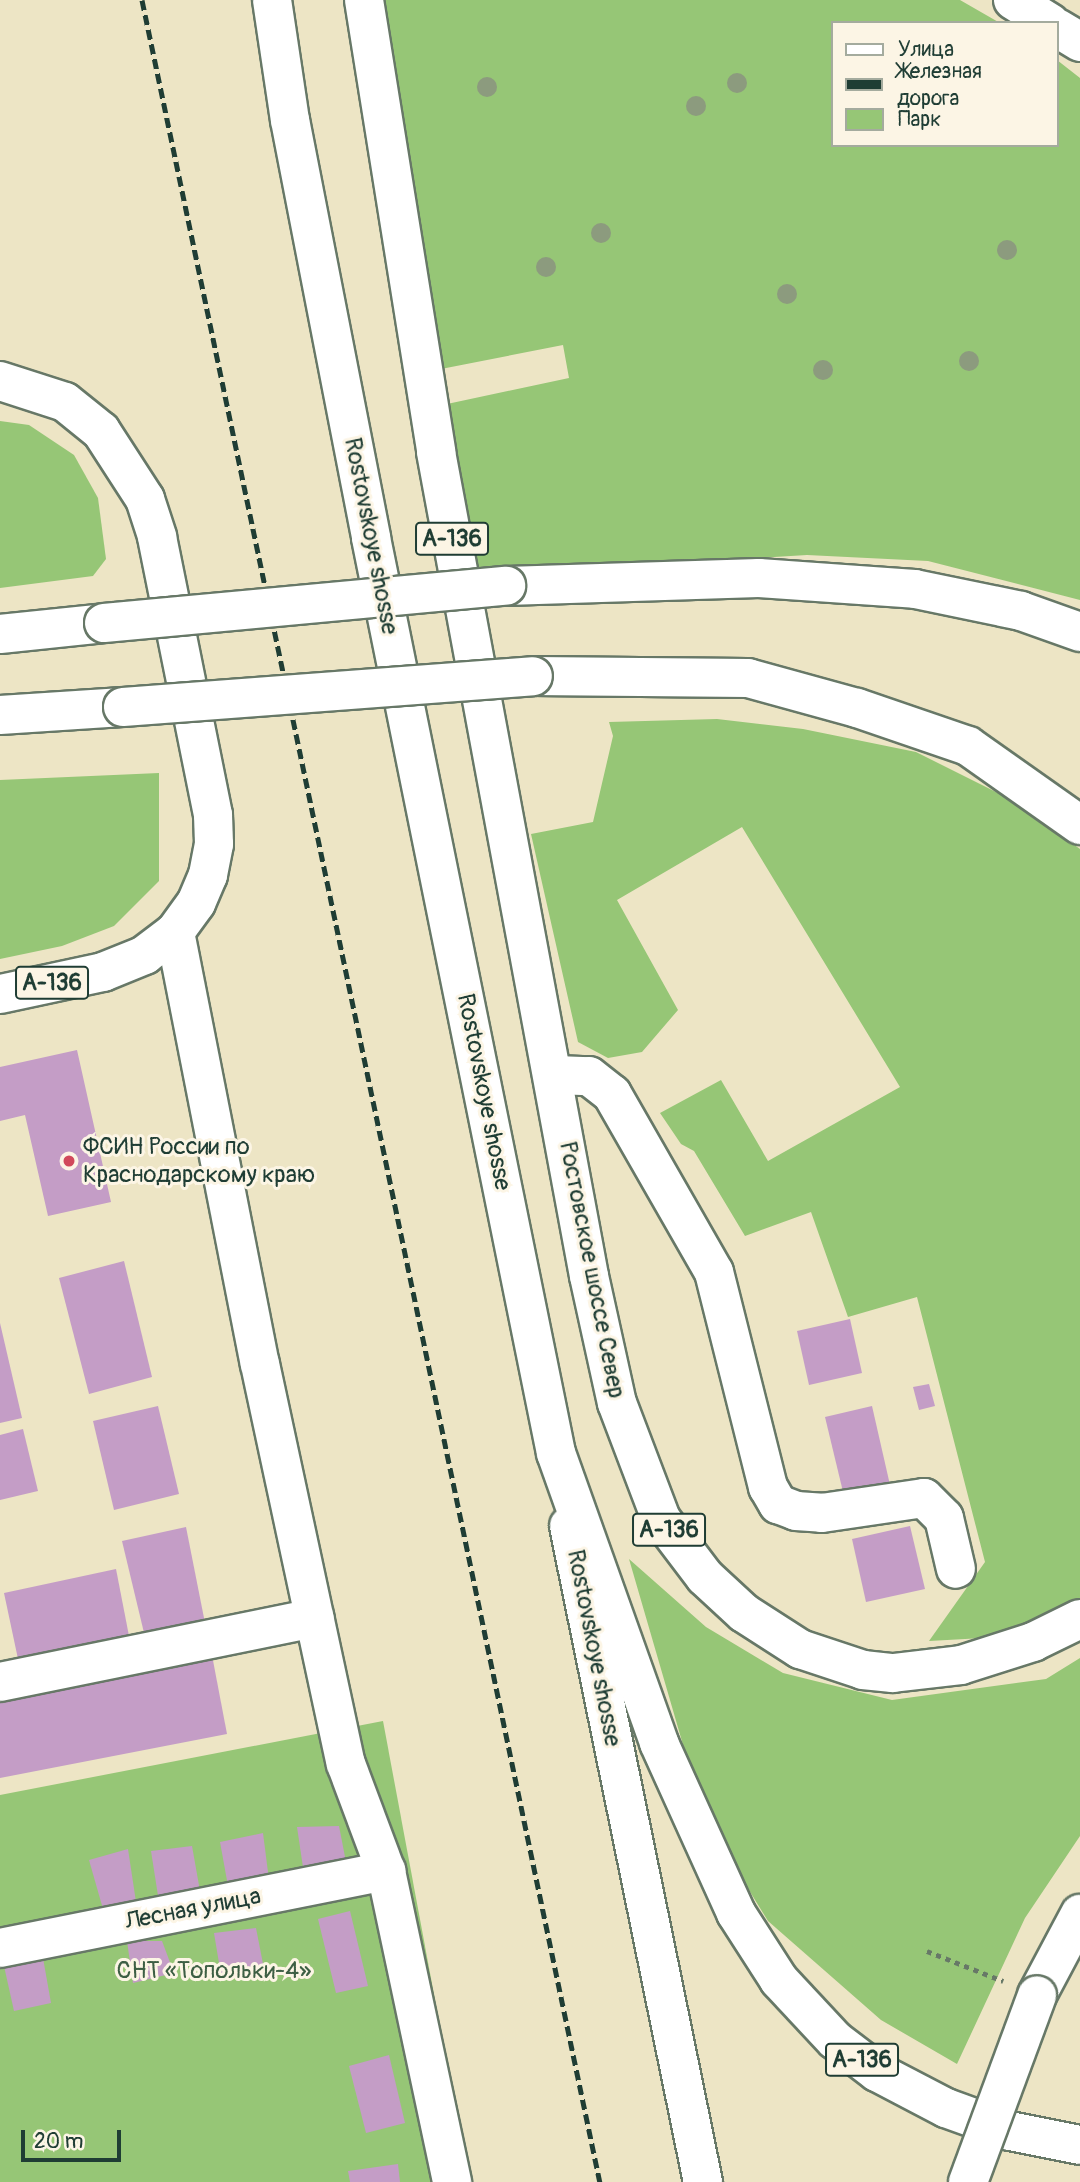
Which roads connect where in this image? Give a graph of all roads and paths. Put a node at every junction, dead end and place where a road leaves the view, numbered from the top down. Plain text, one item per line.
1 (272, 0) edge
2 (364, 0) edge
3 (1013, 0) edge
4 (1047, 21) edge
5 (1059, 28) edge
6 (1080, 42) edge
7 (0, 381) edge
8 (1080, 632) edge
9 (0, 634) edge
10 (0, 715) edge
11 (1080, 825) edge
12 (175, 932) junction
13 (0, 993) edge
14 (555, 1075) junction
15 (556, 1453) junction
16 (956, 1569) dead end
17 (315, 1618) junction
18 (1080, 1619) edge
19 (0, 1682) edge
20 (386, 1871) junction
21 (1080, 1914) edge
22 (0, 1948) edge
23 (927, 1951) dead end
24 (1037, 1995) junction
25 (1080, 2145) edge
26 (452, 2182) edge
27 (703, 2182) edge
28 (968, 2182) edge

1 - 15 main road, Rostovskoye shosse / А-136
2 - 14 main road, А-136
3 - 4 main road
5 - 6 main road
7 - 12 main road, А-136
8 - 9 main road, А-136, bridge
10 - 11 main road, bridge
12 - 13 main road, А-136
12 - 17 main road
14 - 16 main road
14 - 18 main road, Ростовское шоссе Север / А-136
15 - 25 main road, А-136
15 - 27 main road, Rostovskoye shosse / А-136
17 - 19 main road
17 - 20 main road
20 - 22 main road, Лесная улица
20 - 26 main road
21 - 24 main road
23 - 24 path
24 - 28 main road, bridge

